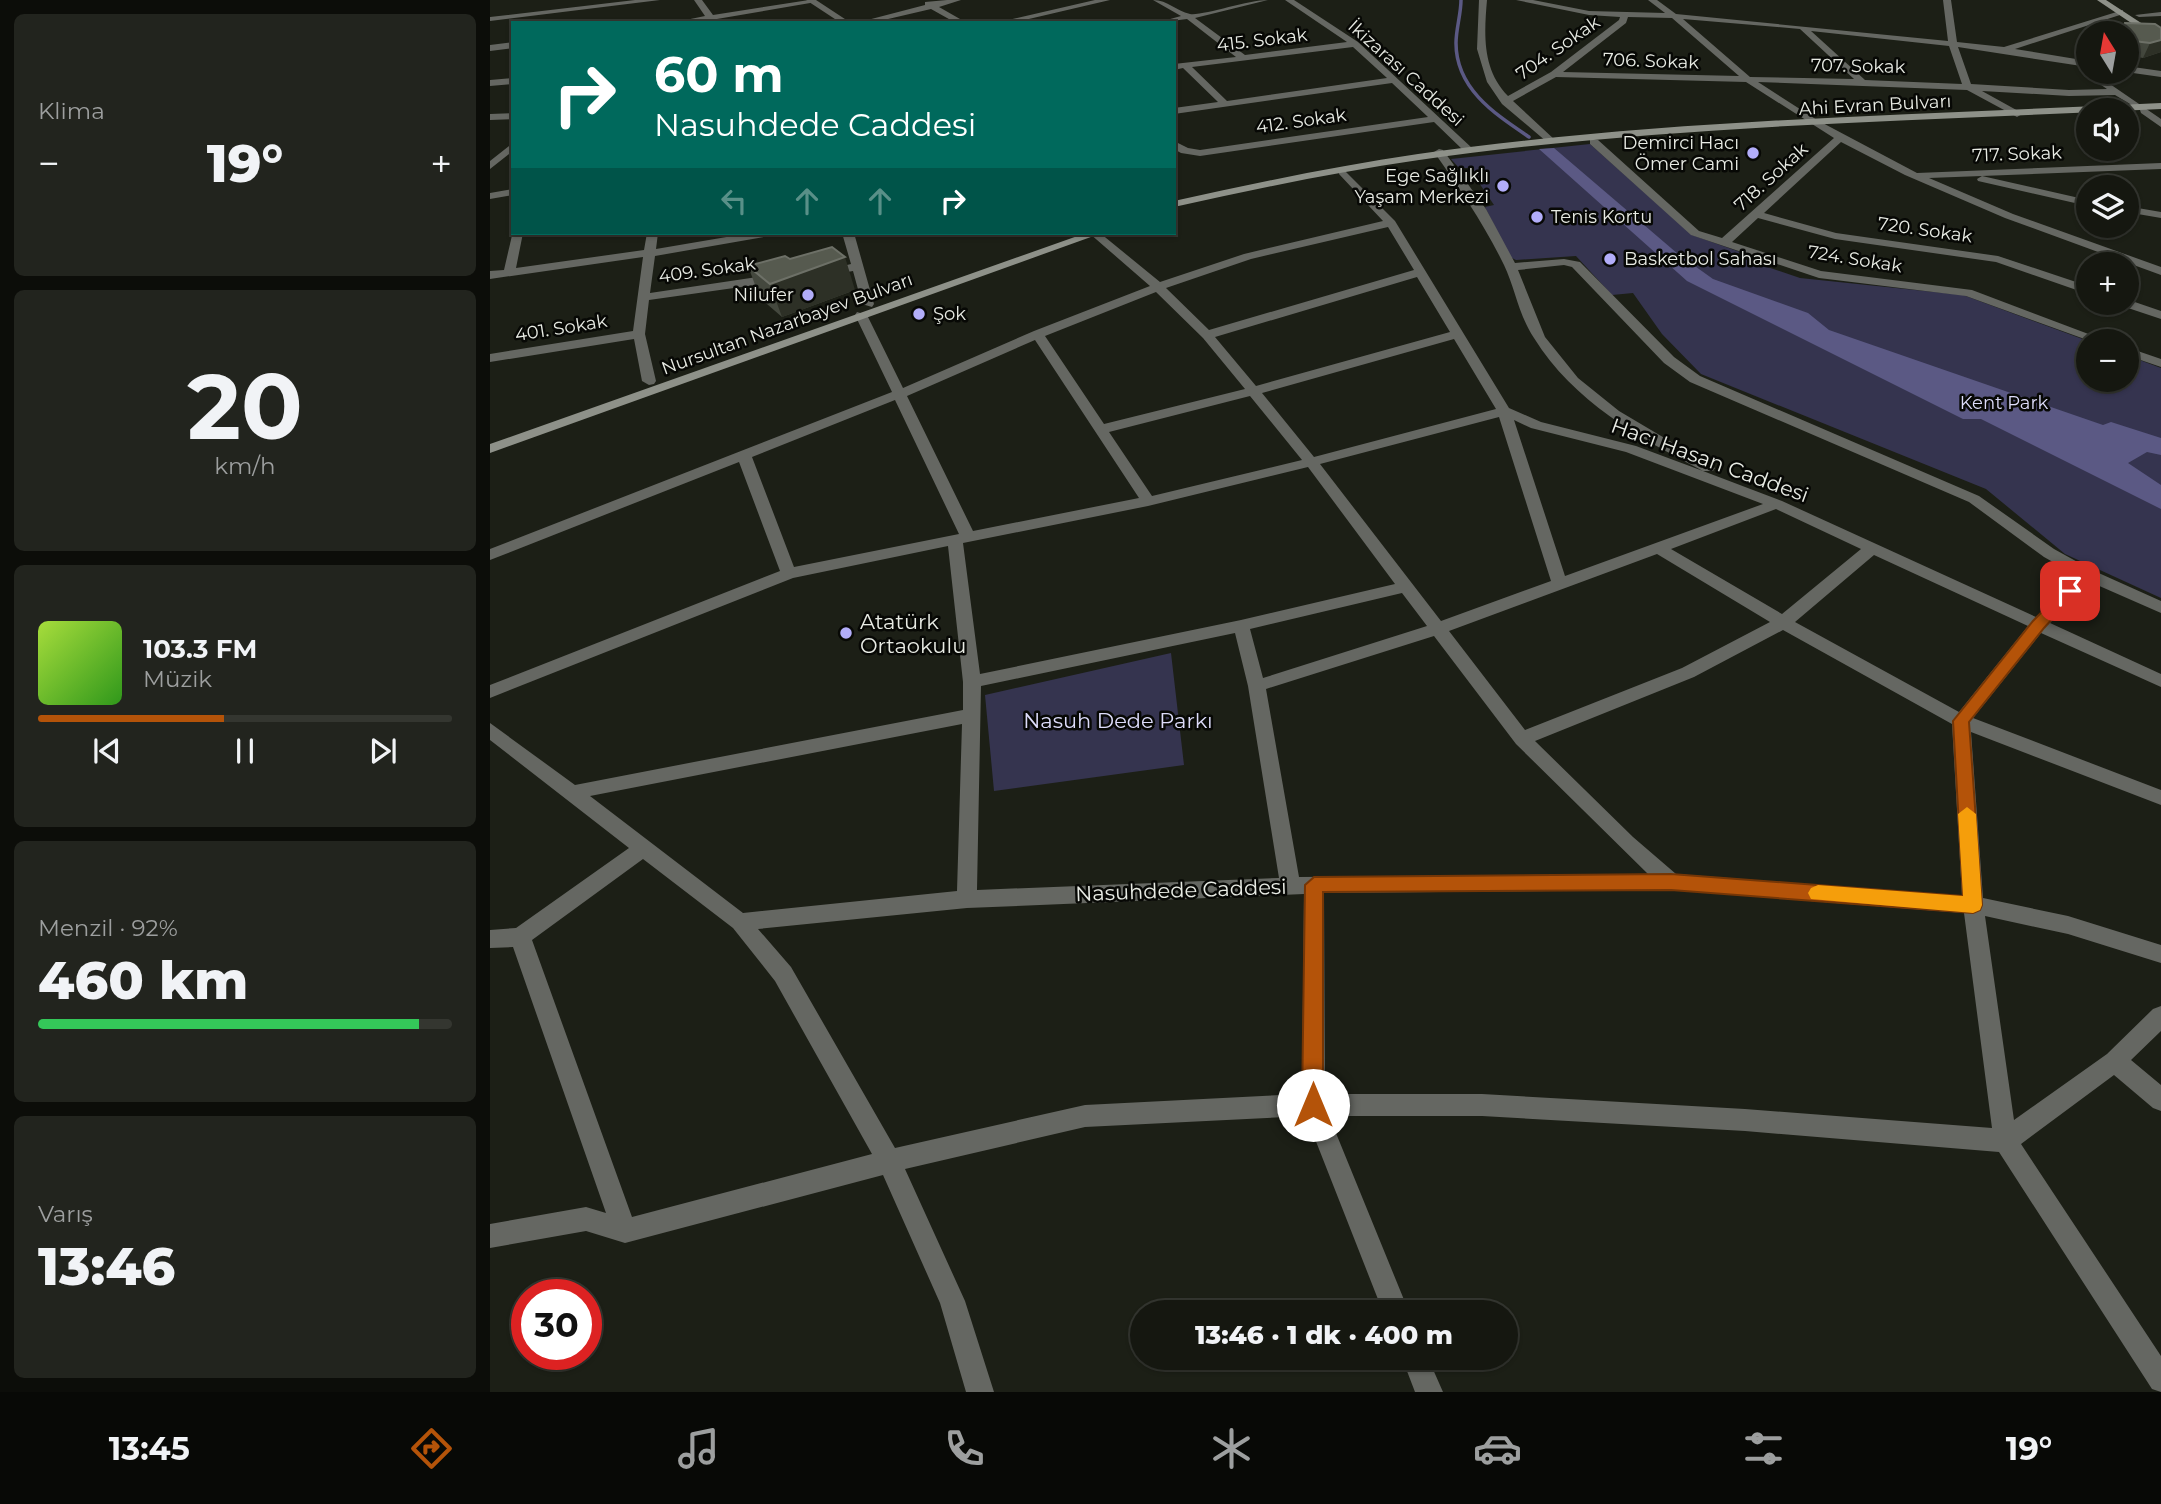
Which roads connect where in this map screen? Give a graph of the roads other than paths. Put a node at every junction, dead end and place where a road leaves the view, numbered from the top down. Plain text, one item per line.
1 (656, 0) edge
2 (698, 0) edge
3 (922, 0) edge
4 (957, 0) edge
5 (1106, 0) edge
6 (1157, 0) edge
7 (1264, 0) edge
8 (1289, 0) edge
9 (1483, 0) edge
10 (1520, 0) edge
11 (1652, 0) edge
12 (1947, 0) edge
13 (2101, 0) edge
14 (2117, 0) edge
15 (811, 1) edge
16 (930, 5) junction
17 (1605, 5) dead end
18 (2120, 12) junction
19 (2161, 14) edge
20 (1624, 15) junction
21 (2139, 15) junction
22 (1188, 16) junction
23 (1676, 16) junction
24 (495, 18) edge
25 (711, 18) junction
26 (689, 21) edge
27 (844, 21) edge
28 (868, 21) edge
29 (959, 21) edge
30 (1008, 21) edge
31 (1168, 21) edge
32 (490, 26) edge
33 (1802, 27) junction
34 (2161, 29) edge
35 (2161, 40) edge
36 (1354, 44) junction
37 (1953, 44) junction
38 (511, 45) edge
39 (490, 48) edge
40 (2004, 50) junction
41 (1243, 58) junction
42 (2074, 62) edge
43 (1176, 67) edge
44 (1188, 68) junction
45 (2139, 71) edge
46 (1176, 73) edge
47 (1554, 74) junction
48 (2161, 74) edge
49 (1393, 80) junction
50 (1748, 80) junction
51 (511, 81) edge
52 (1862, 82) junction
53 (490, 83) edge
54 (2105, 84) edge
55 (1967, 86) junction
56 (2117, 92) junction
57 (1505, 102) junction
58 (1225, 104) junction
59 (2161, 108) edge
60 (2141, 109) junction
61 (1176, 111) edge
62 (2017, 114) junction
63 (2076, 115) edge
64 (511, 116) edge
65 (490, 117) edge
66 (1436, 119) junction
67 (2161, 124) edge
68 (1821, 126) junction
69 (1841, 137) junction
70 (1592, 139) junction
71 (1550, 140) junction
72 (1176, 145) edge
73 (511, 148) edge
74 (1467, 148) junction
75 (1441, 154) junction
76 (490, 166) edge
77 (2161, 166) edge
78 (1343, 172) junction
79 (1964, 174) junction
80 (1917, 175) junction
81 (511, 192) edge
82 (490, 196) edge
83 (2076, 200) edge
84 (1176, 204) edge
85 (1176, 210) edge
86 (2139, 211) edge
87 (1755, 214) junction
88 (2161, 215) edge
89 (1391, 223) junction
90 (517, 235) edge
91 (652, 235) edge
92 (757, 235) edge
93 (849, 235) edge
94 (1071, 235) edge
95 (1089, 235) edge
96 (1097, 235) edge
97 (1724, 243) junction
98 (650, 253) junction
99 (857, 267) junction
100 (1511, 267) junction
101 (2161, 271) edge
102 (509, 272) junction
103 (1420, 272) junction
104 (817, 273) edge
105 (490, 275) edge
106 (791, 276) edge
107 (2076, 286) edge
108 (1158, 287) junction
109 (645, 297) junction
110 (2139, 307) edge
111 (865, 309) junction
112 (2161, 314) edge
113 (2076, 332) edge
114 (639, 334) junction
115 (1038, 334) junction
116 (1207, 335) junction
117 (1455, 335) junction
118 (2139, 355) edge
119 (490, 358) edge
120 (2161, 363) edge
121 (649, 381) junction
122 (1254, 391) junction
123 (900, 394) junction
124 (1504, 411) junction
125 (1103, 429) junction
126 (490, 439) edge
127 (490, 449) edge
128 (744, 455) junction
129 (1311, 462) junction
130 (1148, 501) junction
131 (1777, 503) junction
132 (961, 537) junction
133 (1657, 547) junction
134 (1872, 548) junction
135 (490, 555) edge
136 (789, 573) junction
137 (2086, 574) junction
138 (1560, 584) junction
139 (1407, 586) junction
140 (2161, 607) edge
141 (1783, 622) junction
142 (2038, 625) junction
143 (1241, 626) junction
144 (1439, 628) junction
145 (2161, 681) edge
146 (972, 682) junction
147 (1257, 686) junction
148 (490, 692) edge
149 (972, 715) junction
150 (1961, 721) junction
151 (490, 730) edge
152 (1522, 739) junction
153 (570, 793) junction
154 (2161, 798) edge
155 (643, 848) junction
156 (1671, 882) junction
157 (1290, 885) junction
158 (1314, 885) junction
159 (967, 899) junction
160 (1973, 905) junction
161 (740, 922) junction
162 (520, 937) junction
163 (490, 939) edge
164 (2161, 954) edge
165 (2161, 1016) edge
166 (2115, 1060) junction
167 (2161, 1100) edge
168 (1313, 1105) junction
169 (2005, 1141) junction
170 (889, 1161) junction
171 (625, 1231) junction
172 (490, 1236) edge
173 (1391, 1300) edge
174 (1420, 1370) edge
175 (2161, 1380) edge
176 (980, 1392) edge
177 (1429, 1392) edge
178 (1438, 1392) edge

1 - 24 street
2 - 25 street
3 - 16 street
4 - 16 street
5 - 30 street
6 - 22 street
7 - 22 street
8 - 36 street, İkizarası Caddesi
9 - 57 street
10 - 20 street
11 - 23 street
12 - 37 street
13 - 18 main road
14 - 21 main road
15 - 25 street
15 - 27 street
16 - 28 street
16 - 29 street
17 - 20 street
18 - 35 main road
18 - 40 street
19 - 21 street
20 - 23 street
20 - 47 street, 704. Sokak
21 - 34 main road
22 - 31 street
22 - 41 street
23 - 33 street
23 - 50 street
24 - 32 street
25 - 26 street
33 - 37 street
33 - 52 street
36 - 41 street, 415. Sokak
36 - 49 street, İkizarası Caddesi
37 - 40 street
37 - 55 street
38 - 39 street
40 - 42 street
41 - 44 street, 415. Sokak
43 - 44 street, 415. Sokak
44 - 46 street
44 - 58 street
45 - 48 street
47 - 50 street, 706. Sokak
47 - 57 street, 704. Sokak
49 - 58 street
49 - 66 street, İkizarası Caddesi
50 - 52 street, 707. Sokak
50 - 68 street
51 - 53 street
52 - 55 street, 707. Sokak
54 - 56 street
55 - 56 street, 707. Sokak
55 - 62 street
56 - 60 street
57 - 71 street
58 - 61 street
59 - 60 main road, Ahi Evran Bulvarı
60 - 62 main road, Ahi Evran Bulvarı
60 - 67 street
62 - 68 main road, Ahi Evran Bulvarı
63 - 68 main road, Ahi Evran Bulvarı
64 - 65 street
66 - 72 street, 412. Sokak
66 - 74 street, İkizarası Caddesi
68 - 69 street
68 - 70 main road, Ahi Evran Bulvarı
69 - 80 street
69 - 87 street, 718. Sokak
70 - 71 main road
70 - 75 main road
70 - 97 street, 724. Sokak
71 - 74 main road
73 - 76 street
74 - 75 main road
75 - 78 main road
75 - 84 main road
75 - 100 street
77 - 79 street, 717. Sokak
78 - 85 main road
78 - 89 street
79 - 80 street, 717. Sokak
79 - 83 street
80 - 101 street
81 - 82 street
86 - 88 street
87 - 97 street, 718. Sokak
87 - 107 street, 720. Sokak
89 - 103 street
89 - 108 street
90 - 102 street
91 - 98 street
92 - 98 street
93 - 99 street
94 - 111 main road, Nursultan Nazarbayev Bulvarı
95 - 111 main road, Nursultan Nazarbayev Bulvarı
96 - 108 street
97 - 113 street, 724. Sokak
98 - 102 street
98 - 109 street
99 - 104 street
99 - 111 street
100 - 131 street
100 - 137 street
102 - 105 street
103 - 116 street
103 - 117 street
106 - 109 street, 409. Sokak
108 - 115 street
108 - 116 street
109 - 114 street
110 - 112 street
111 - 121 main road, Nursultan Nazarbayev Bulvarı
111 - 123 street
111 - 127 main road, Nursultan Nazarbayev Bulvarı
114 - 119 street, 401. Sokak
114 - 121 street
115 - 123 street
115 - 125 street
116 - 122 street
117 - 122 street
117 - 124 street
118 - 120 street
121 - 126 main road, Nursultan Nazarbayev Bulvarı
122 - 125 street
122 - 129 street
123 - 128 street
123 - 132 street
124 - 129 street
124 - 131 street, Hacı Hasan Caddesi
124 - 138 street
125 - 130 street
128 - 135 street
128 - 136 street
129 - 130 street
129 - 139 street
130 - 132 street
131 - 133 street
131 - 134 street, Hacı Hasan Caddesi
132 - 136 street
132 - 146 street
133 - 138 street
133 - 141 street
134 - 141 street
134 - 142 street, Hacı Hasan Caddesi
136 - 148 street
137 - 140 street
137 - 142 street
138 - 144 street
139 - 143 street
139 - 144 street
141 - 150 street
141 - 152 street
142 - 145 street, Hacı Hasan Caddesi
142 - 150 street
143 - 146 street
143 - 147 street
144 - 147 street
144 - 152 street
146 - 149 street
147 - 157 street
149 - 153 street
149 - 159 street
150 - 154 street
150 - 160 street
151 - 153 street
152 - 156 street
153 - 155 street
155 - 161 street
155 - 162 street
156 - 158 street, Nasuhdede Caddesi
156 - 160 street, Nasuhdede Caddesi
157 - 158 street, Nasuhdede Caddesi
157 - 159 street, Nasuhdede Caddesi
158 - 168 street
159 - 161 street, Nasuhdede Caddesi
160 - 164 street, Nasuhdede Caddesi
160 - 169 street
161 - 170 street
162 - 163 street
162 - 171 street
165 - 166 street
166 - 167 street
166 - 169 street
168 - 169 street
168 - 170 street
168 - 173 street
169 - 175 street
170 - 171 street
170 - 176 street
171 - 172 street
174 - 177 street
177 - 178 street

